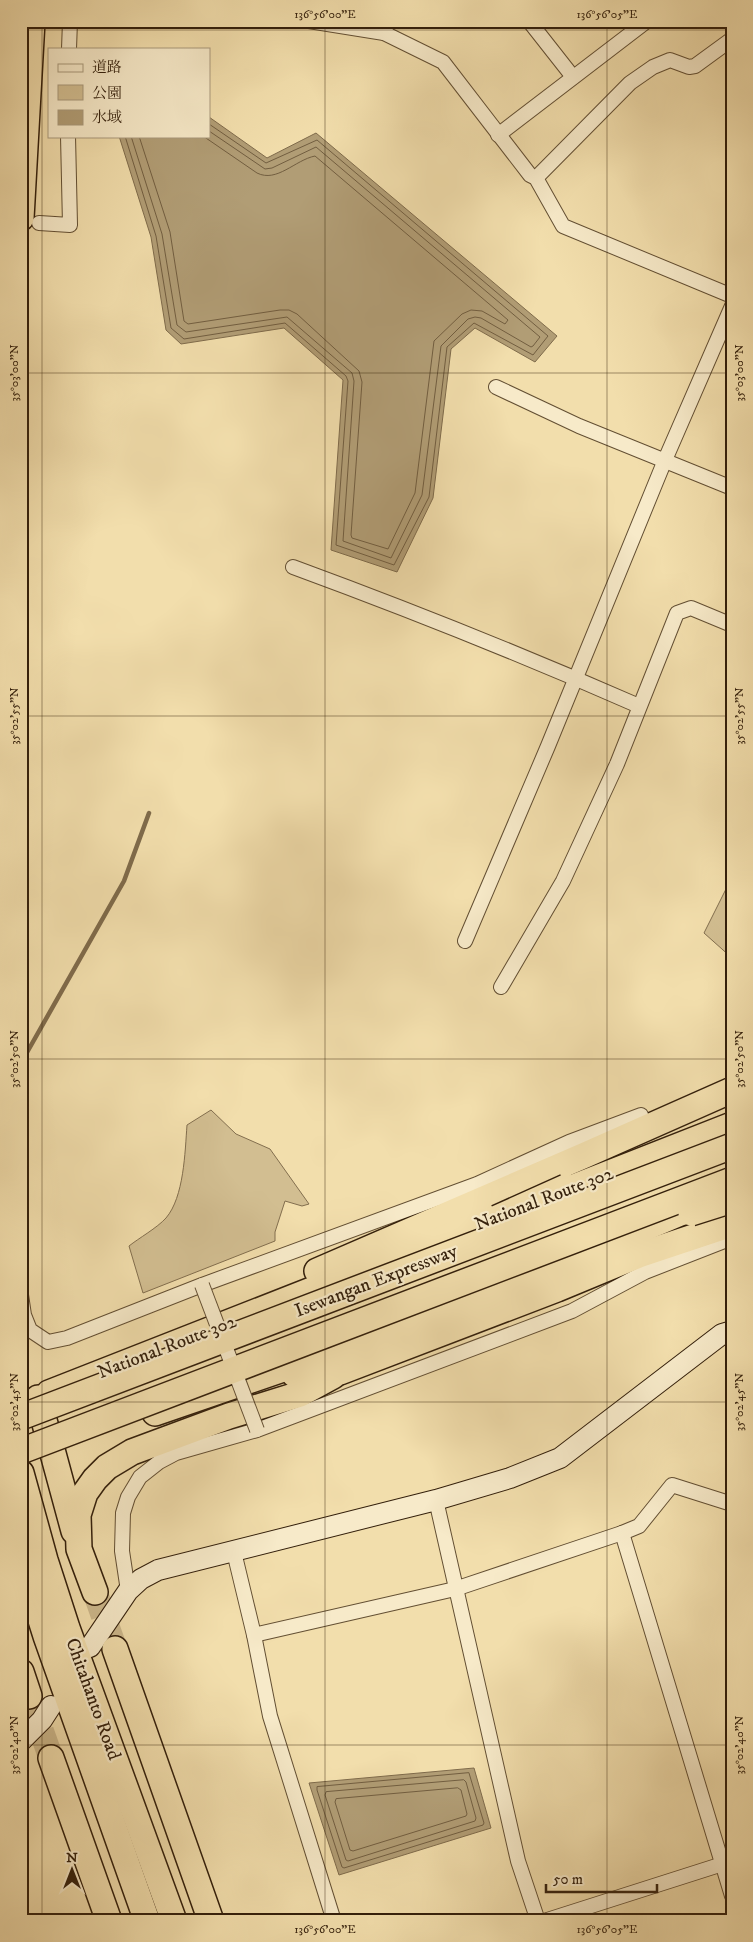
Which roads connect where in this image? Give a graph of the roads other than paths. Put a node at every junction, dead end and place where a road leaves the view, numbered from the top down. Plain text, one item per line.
1 (32, 21) edge
2 (70, 21) edge
3 (309, 21) edge
4 (529, 21) edge
5 (647, 21) edge
6 (386, 27) edge
7 (732, 39) edge
8 (69, 48) edge
9 (573, 77) junction
10 (498, 135) junction
11 (68, 138) edge
12 (536, 178) junction
13 (30, 220) edge
14 (732, 296) edge
15 (732, 306) edge
16 (496, 387) dead end
17 (664, 460) junction
18 (732, 488) edge
19 (293, 567) dead end
20 (732, 625) edge
21 (575, 678) junction
22 (639, 706) junction
23 (465, 941) dead end
24 (501, 987) dead end
25 (732, 1090) edge
26 (732, 1114) edge
27 (641, 1116) dead end
28 (732, 1125) edge
29 (732, 1146) edge
30 (732, 1180) edge
31 (732, 1195) edge
32 (732, 1200) edge
33 (732, 1224) edge
34 (732, 1238) edge
35 (202, 1285) junction
36 (21, 1295) edge
37 (409, 1303) junction
38 (256, 1328) junction
39 (732, 1331) edge
40 (124, 1364) junction
41 (340, 1372) junction
42 (262, 1377) junction
43 (30, 1401) edge
44 (21, 1417) edge
45 (257, 1430) junction
46 (21, 1451) edge
47 (52, 1452) junction
48 (22, 1473) edge
49 (436, 1500) junction
50 (732, 1504) edge
51 (622, 1533) junction
52 (79, 1549) junction
53 (234, 1552) junction
54 (21, 1557) edge
55 (455, 1589) junction
56 (128, 1591) junction
57 (95, 1592) tunnel mouth
58 (254, 1635) junction
59 (90, 1647) dead end
60 (115, 1649) tunnel mouth
61 (21, 1672) edge
62 (40, 1701) joint
63 (24, 1732) edge
64 (50, 1758) tunnel mouth
65 (727, 1863) edge
66 (732, 1896) edge
67 (109, 1921) edge
68 (147, 1921) edge
69 (174, 1921) edge
70 (211, 1921) edge
71 (334, 1921) edge
72 (538, 1921) edge
73 (544, 1921) edge

1 - 13 highway
2 - 8 street
3 - 6 street
4 - 9 street
5 - 9 street
6 - 10 street
7 - 12 street
9 - 10 street
10 - 12 street
11 - 13 street
12 - 14 street
15 - 17 street
16 - 17 street
17 - 18 street
17 - 21 street
19 - 21 street
20 - 22 street
21 - 22 street
21 - 23 street
22 - 24 street
25 - 40 highway
26 - 38 highway, bridge
27 - 35 street
28 - 40 highway, National Route 302
29 - 38 highway, Isewangan Expressway, bridge
30 - 37 highway, Isewangan Expressway, bridge
31 - 42 highway
32 - 37 highway, bridge
33 - 41 highway
34 - 45 street
35 - 36 street
35 - 45 street, bridge
37 - 46 highway, Isewangan Expressway, bridge
38 - 44 highway, Isewangan Expressway, bridge
39 - 49 street
40 - 43 highway, National Route 302
41 - 42 highway
41 - 52 highway
42 - 47 highway
43 - 47 highway
45 - 56 street
47 - 48 highway
47 - 52 highway
48 - 69 highway, Chitahanto Road
49 - 53 street
49 - 55 street
50 - 51 street
51 - 55 street
51 - 65 street
52 - 57 highway
53 - 56 street
53 - 58 street
54 - 68 highway, Chitahanto Road
55 - 58 street
55 - 72 street
56 - 59 street
58 - 71 street
60 - 70 highway
61 - 62 highway
62 - 63 street
64 - 67 highway
65 - 66 street
65 - 73 street

